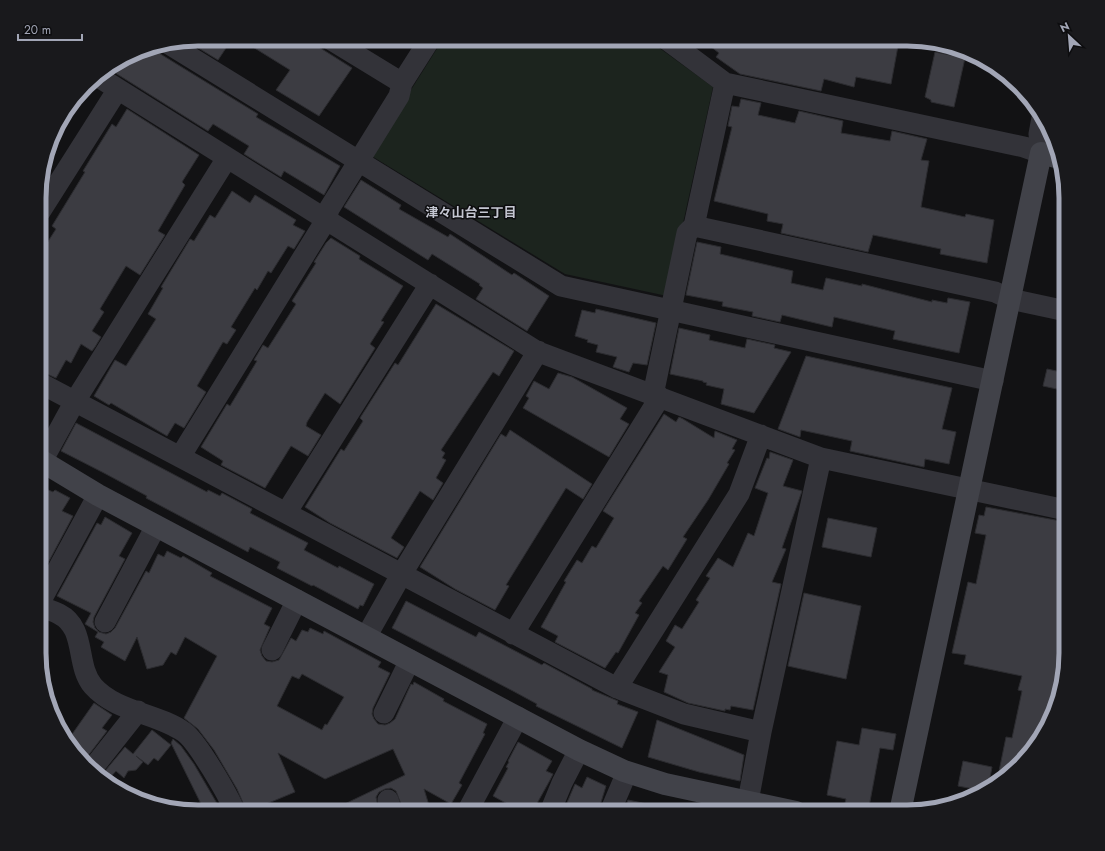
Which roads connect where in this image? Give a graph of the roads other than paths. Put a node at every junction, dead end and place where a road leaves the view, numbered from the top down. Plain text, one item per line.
1 (341, 46) edge
2 (426, 46) edge
3 (675, 46) edge
4 (175, 48) edge
5 (103, 79) edge
6 (402, 83) junction
7 (725, 83) junction
8 (118, 89) junction
9 (1041, 126) edge
10 (1049, 155) edge
11 (226, 158) junction
12 (359, 161) junction
13 (46, 203) edge
14 (326, 220) junction
15 (694, 226) junction
16 (430, 284) junction
17 (1010, 299) junction
18 (671, 310) junction
19 (1059, 310) edge
20 (538, 351) junction
21 (993, 381) junction
22 (46, 386) edge
23 (657, 396) junction
24 (75, 401) junction
25 (761, 435) junction
26 (46, 452) edge
27 (180, 457) junction
28 (821, 458) junction
29 (46, 465) edge
30 (970, 489) junction
31 (98, 495) junction
32 (1059, 508) edge
33 (286, 513) junction
34 (156, 526) junction
35 (401, 575) junction
36 (46, 594) edge
37 (297, 600) junction
38 (46, 608) edge
39 (105, 622) dead end
40 (513, 634) junction
41 (366, 637) junction
42 (272, 650) dead end
43 (410, 660) junction
44 (617, 688) junction
45 (138, 711) junction
46 (384, 713) dead end
47 (518, 717) junction
48 (761, 732) junction
49 (579, 750) junction
50 (96, 764) dead end
51 (627, 772) junction
52 (230, 805) edge
53 (471, 805) edge
54 (553, 805) edge
55 (613, 805) edge
56 (740, 805) edge
57 (747, 805) edge
58 (902, 805) edge

1 - 6 street
2 - 6 street
3 - 7 street
4 - 12 street
5 - 8 street
6 - 12 street
7 - 10 street
7 - 15 street
8 - 11 street
8 - 13 street
9 - 10 street
10 - 17 street
11 - 14 street
11 - 24 street
12 - 14 street
12 - 18 street
14 - 16 street
14 - 27 street
15 - 17 street
15 - 18 street
16 - 20 street
16 - 33 street
17 - 19 street
17 - 21 street
18 - 21 street
18 - 23 street
20 - 23 street
20 - 35 street
21 - 30 street
22 - 24 street
23 - 25 street
23 - 40 street
24 - 26 street
24 - 27 street
25 - 28 street
25 - 44 street
27 - 33 street
28 - 30 street
28 - 48 street
29 - 31 street
30 - 32 street
30 - 58 street
31 - 34 street
31 - 36 street
33 - 35 street
34 - 37 street
34 - 39 street
35 - 40 street
35 - 41 street
37 - 41 street
37 - 42 street
38 - 45 street
40 - 44 street
41 - 43 street
43 - 46 street
43 - 47 street
44 - 48 street
45 - 50 street
45 - 52 street
47 - 49 street
47 - 53 street
48 - 57 street
49 - 51 street
49 - 54 street
51 - 55 street
51 - 56 street

